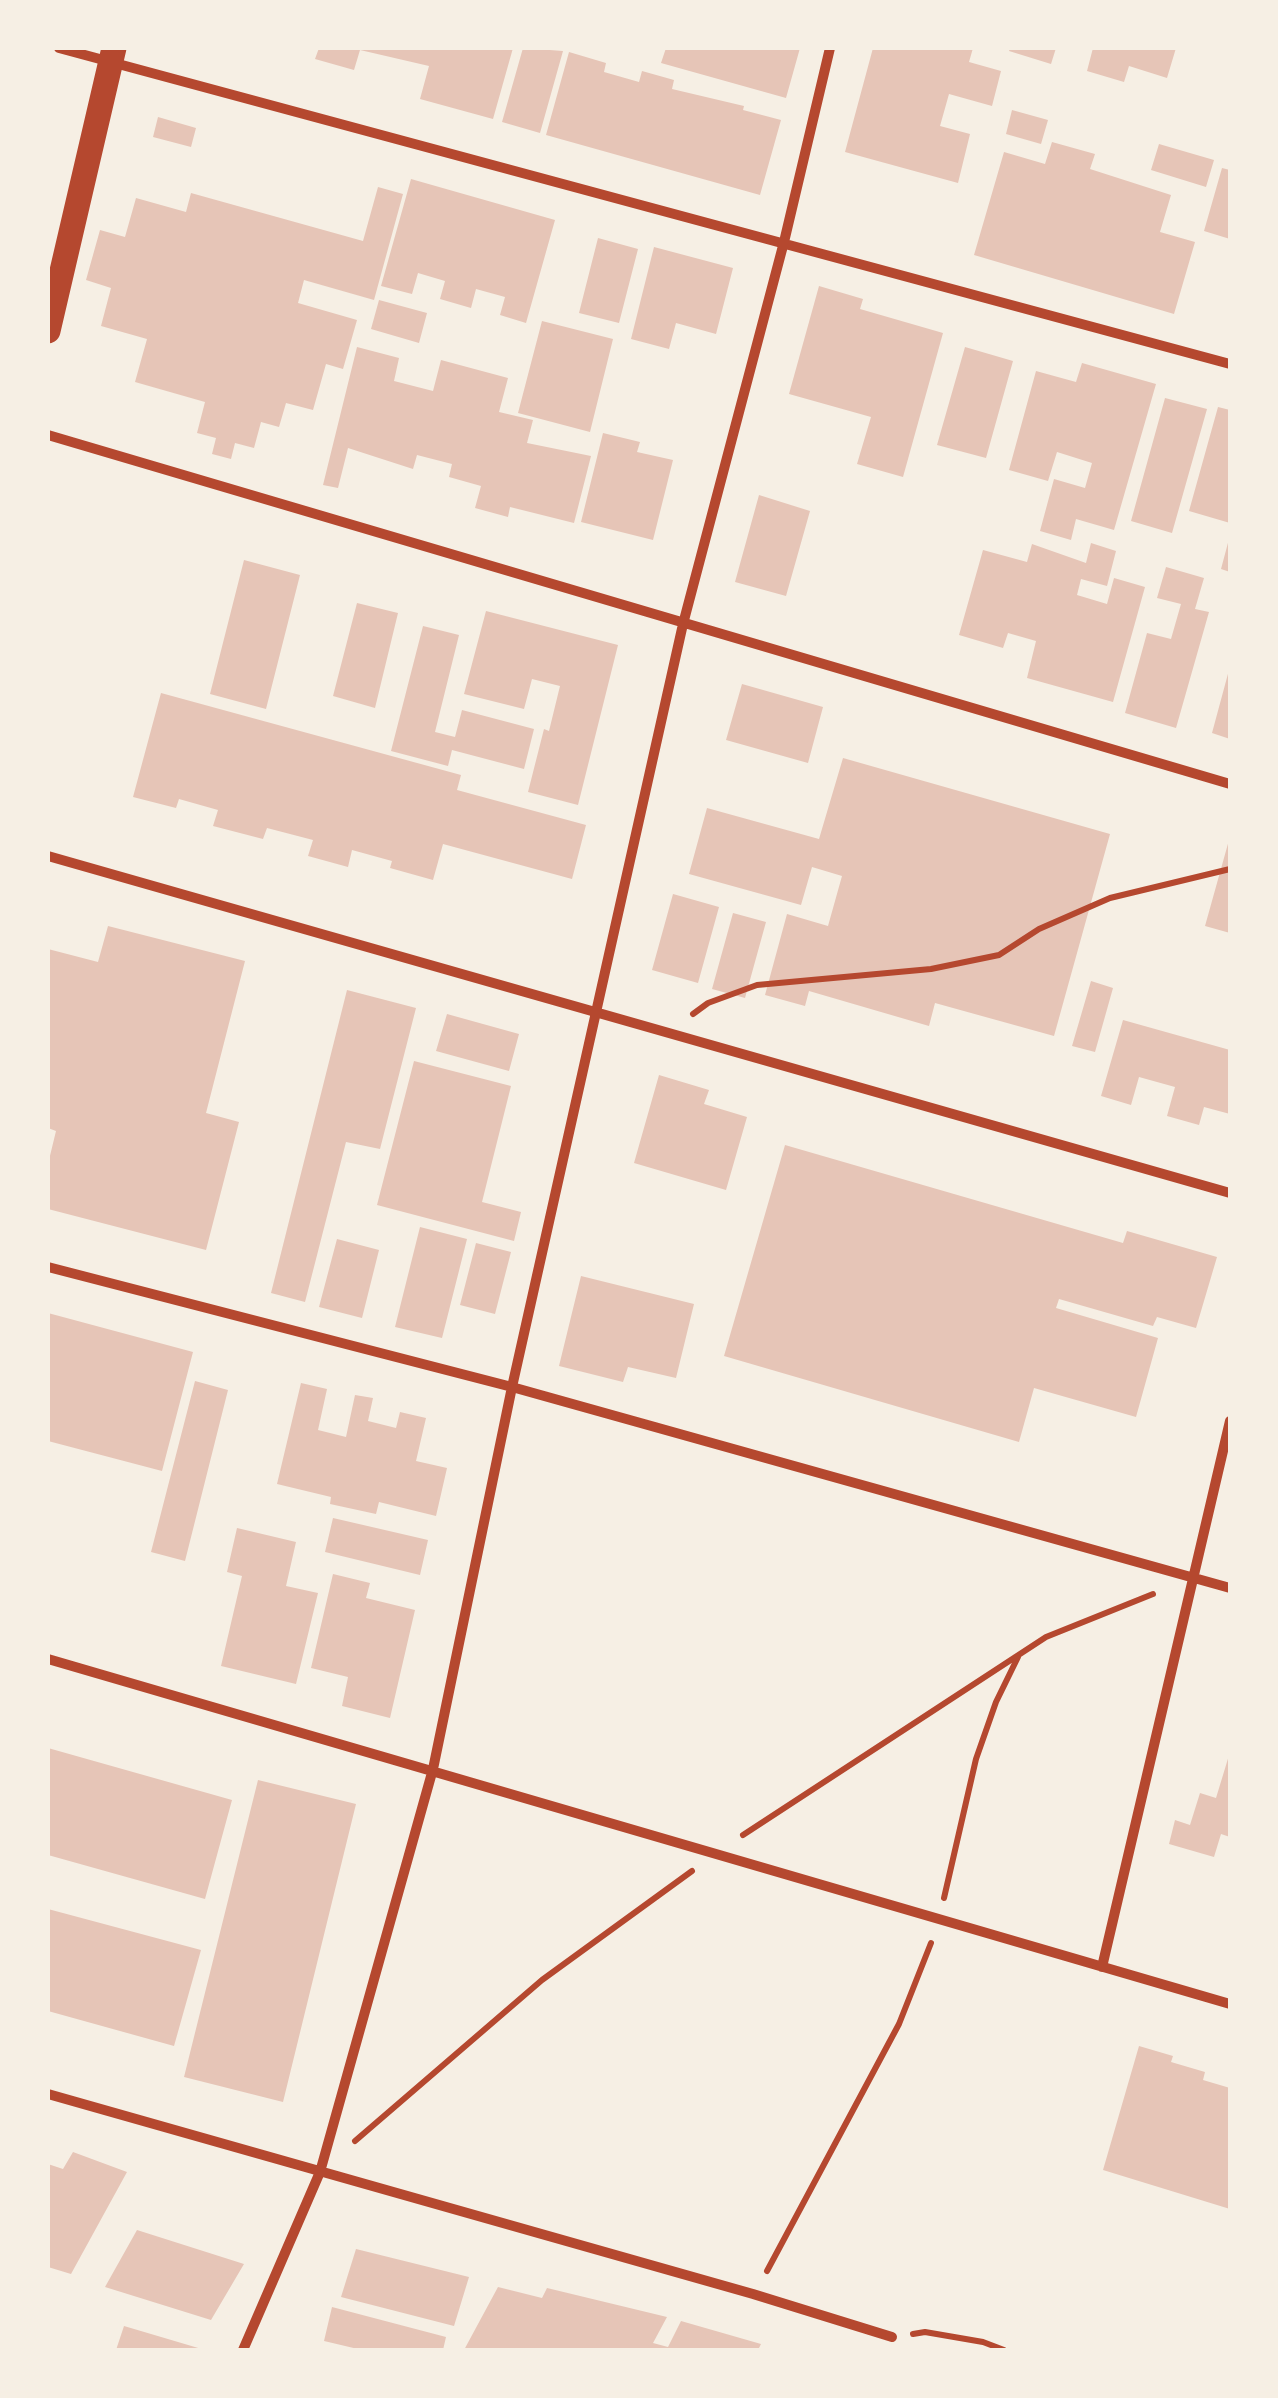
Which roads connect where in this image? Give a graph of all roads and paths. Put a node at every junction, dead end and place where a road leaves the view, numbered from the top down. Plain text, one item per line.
1 (59, 48) edge
2 (830, 48) edge
3 (112, 55) edge
4 (784, 242) junction
5 (48, 331) edge
6 (1230, 364) edge
7 (48, 435) edge
8 (683, 624) junction
9 (1230, 784) edge
10 (48, 856) edge
11 (1230, 869) edge
12 (598, 1010) junction
13 (668, 1031) junction
14 (1230, 1193) edge
15 (48, 1267) edge
16 (512, 1387) junction
17 (1230, 1421) edge
18 (1192, 1578) junction
19 (1230, 1588) edge
20 (1020, 1654) dead end
21 (48, 1659) edge
22 (432, 1769) junction
23 (939, 1918) junction
24 (1102, 1967) junction
25 (1230, 2004) edge
26 (48, 2094) edge
27 (320, 2172) junction
28 (754, 2294) junction
29 (892, 2337) joint
30 (243, 2350) edge
31 (1004, 2350) edge

1 - 3 street
2 - 4 street
3 - 4 street
3 - 5 main road
4 - 6 street
4 - 8 street
7 - 8 street
8 - 9 street
8 - 12 street
10 - 12 street
11 - 13 path
12 - 13 street
12 - 16 street
13 - 14 street
15 - 16 street
16 - 18 street
16 - 22 street
17 - 18 street
18 - 19 street
18 - 24 street
20 - 23 path
21 - 22 street
22 - 23 street
22 - 27 street
23 - 24 street
23 - 28 path
24 - 25 street
26 - 27 street
27 - 28 street
27 - 30 street
28 - 29 street
29 - 31 path

